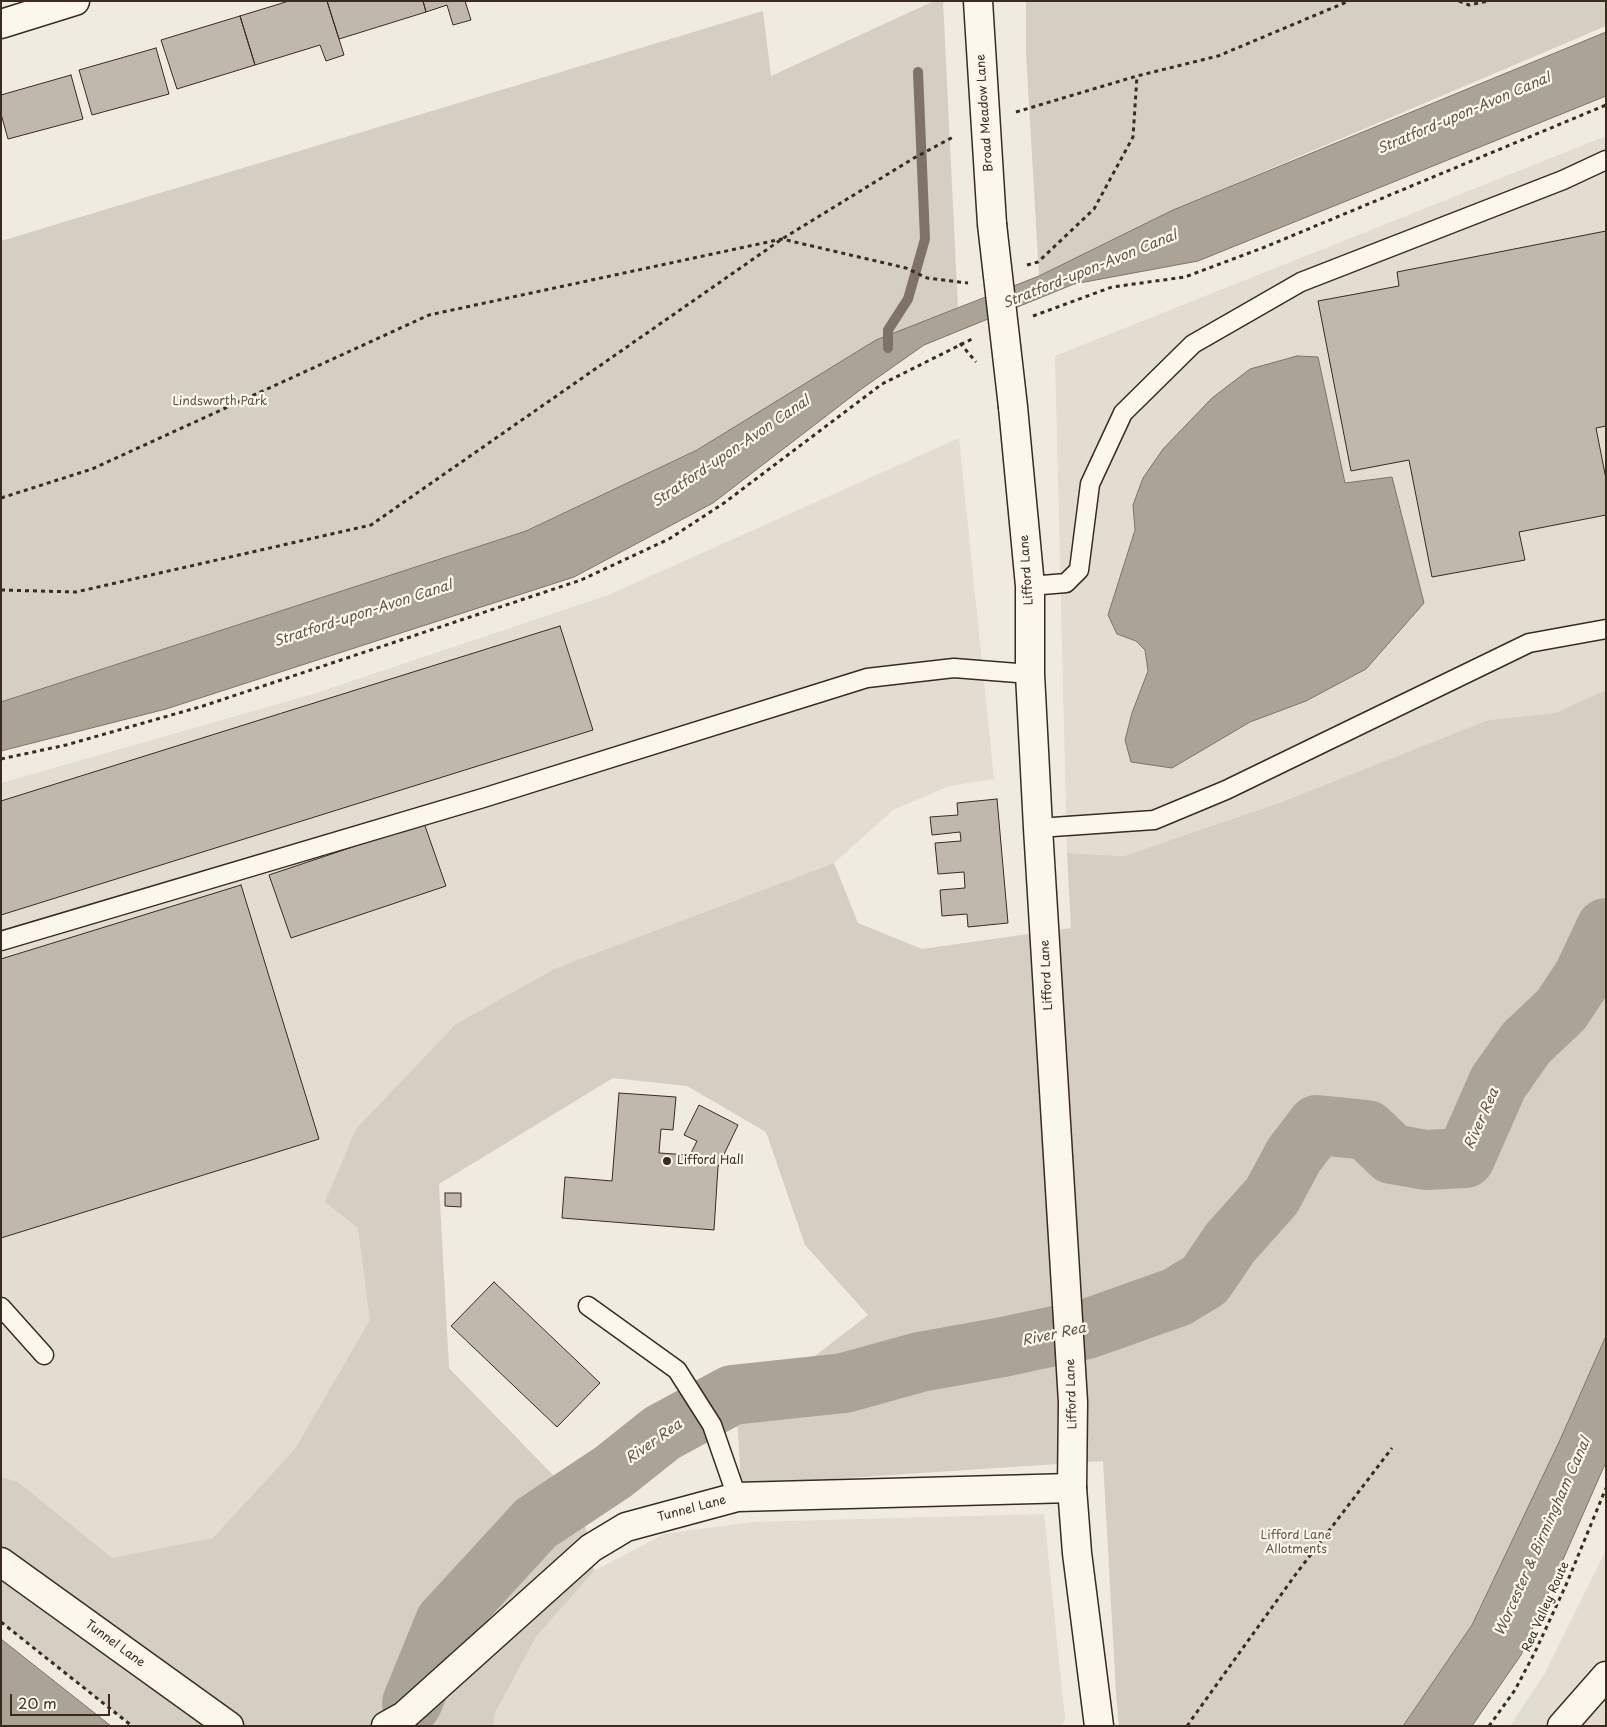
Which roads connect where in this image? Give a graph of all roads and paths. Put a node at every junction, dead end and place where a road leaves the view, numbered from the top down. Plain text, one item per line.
1 (75, 1) edge
2 (978, 1) edge
3 (1349, 1) edge
4 (1459, 1) edge
5 (1488, 1) edge
6 (1, 24) edge
7 (1137, 76) junction
8 (1606, 105) edge
9 (985, 121) junction
10 (941, 142) dead end
11 (1606, 160) edge
12 (992, 224) joint
13 (782, 239) junction
14 (1038, 262) dead end
15 (966, 284) dead end
16 (1031, 316) dead end
17 (978, 336) dead end
18 (1, 498) edge
19 (1030, 586) junction
20 (1, 590) edge
21 (1606, 629) edge
22 (1030, 674) junction
23 (1, 759) edge
24 (1038, 828) junction
25 (1, 941) edge
26 (588, 1306) dead end
27 (1, 1308) edge
28 (44, 1356) dead end
29 (1392, 1448) dead end
30 (1072, 1488) junction
31 (1606, 1488) edge
32 (738, 1497) junction
33 (1, 1562) edge
34 (1, 1622) edge
35 (1606, 1676) edge
36 (397, 1723) edge
37 (132, 1726) edge
38 (229, 1726) edge
39 (1099, 1726) edge
40 (1186, 1726) edge
41 (1490, 1726) edge
42 (1562, 1726) edge

1 - 6 street
2 - 9 street, Broad Meadow Lane
3 - 7 path
4 - 5 path
7 - 9 path
7 - 14 path
8 - 16 path
9 - 12 street, Broad Meadow Lane
10 - 13 path
11 - 19 lane
12 - 19 street, Lifford Lane, bridge
13 - 15 path
13 - 18 path
13 - 20 path
17 - 23 path
19 - 22 street, Lifford Lane
21 - 24 lane
22 - 24 street, Lifford Lane
22 - 25 lane
24 - 30 street, Lifford Lane
26 - 32 lane
27 - 28 lane
29 - 40 path
30 - 32 street, Tunnel Lane
30 - 39 street, Lifford Lane
31 - 41 path, Rea Valley Route
32 - 36 street, Tunnel Lane
33 - 38 street, Tunnel Lane
34 - 37 path
35 - 42 street

